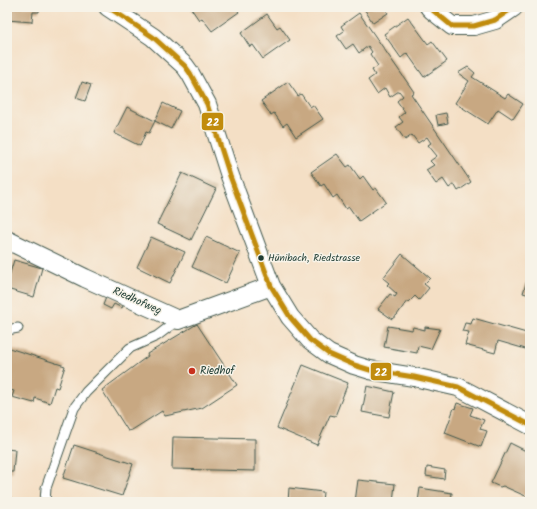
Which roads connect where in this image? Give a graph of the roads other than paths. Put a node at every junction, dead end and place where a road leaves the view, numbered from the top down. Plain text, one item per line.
1 (108, 7) edge
2 (429, 7) edge
3 (514, 7) edge
4 (7, 240) edge
5 (270, 286) junction
6 (178, 320) junction
7 (18, 328) dead end
8 (7, 330) edge
9 (530, 425) edge
10 (45, 502) edge

1 - 5 street
2 - 3 street
4 - 6 street, Riedhofweg
5 - 6 street
5 - 9 street
6 - 10 lane
7 - 8 lane

